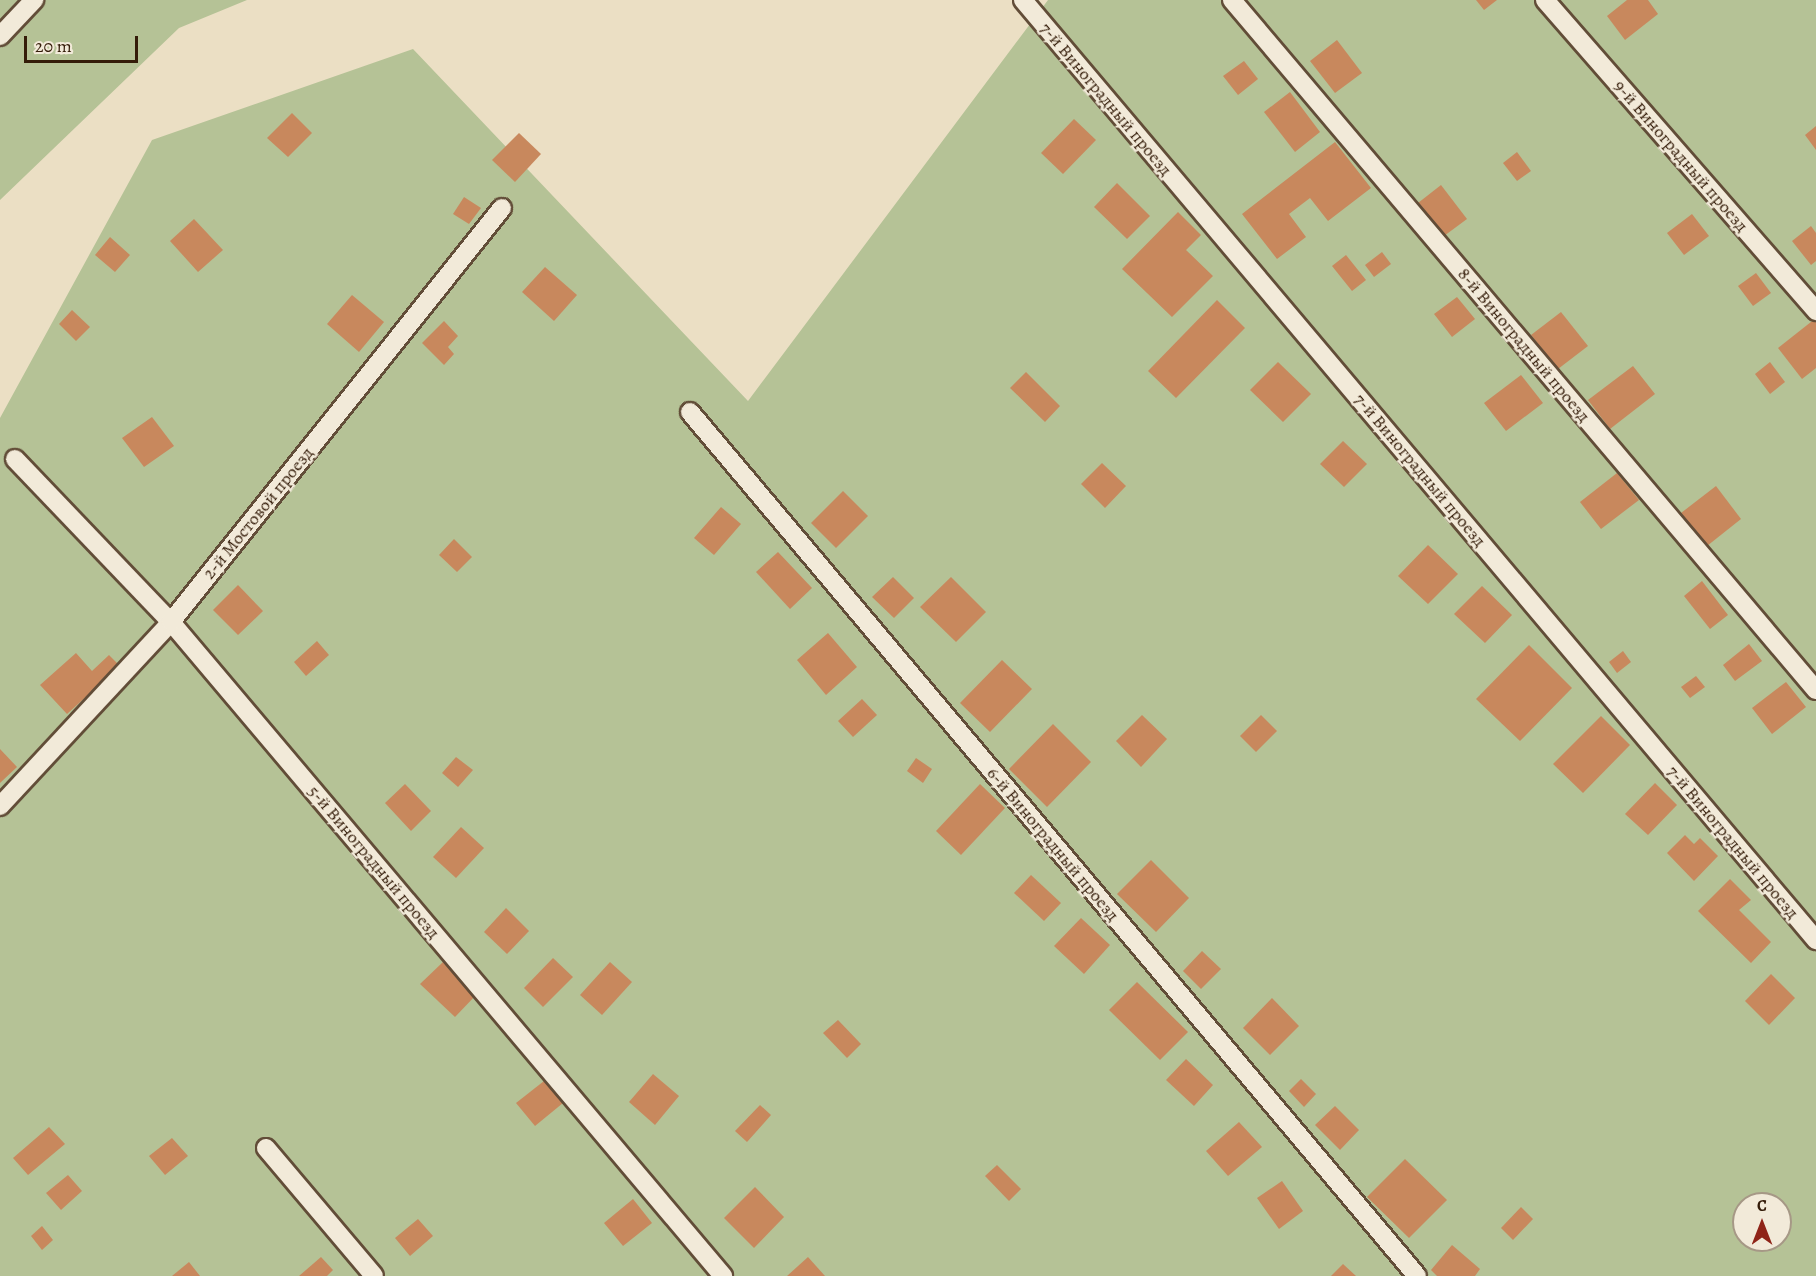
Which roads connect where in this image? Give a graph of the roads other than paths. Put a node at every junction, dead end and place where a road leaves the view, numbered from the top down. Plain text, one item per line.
1 (34, 0) edge
2 (1023, 0) edge
3 (1232, 0) edge
4 (1545, 0) edge
5 (0, 36) edge
6 (502, 208) dead end
7 (1816, 311) edge
8 (690, 412) dead end
9 (15, 459) dead end
10 (171, 622) junction
11 (1816, 690) edge
12 (0, 806) edge
13 (1816, 940) edge
14 (266, 1148) dead end
15 (374, 1276) edge
16 (723, 1276) edge
17 (1417, 1276) edge

1 - 5 lane
2 - 13 lane, 7-й Виноградный проезд
3 - 11 lane, 8-й Виноградный проезд
4 - 7 lane, 9-й Виноградный проезд
6 - 10 lane, 2-й Мостовой проезд
8 - 17 lane, 6-й Виноградный проезд
9 - 10 lane, 5-й Виноградный проезд
10 - 12 lane, 2-й Мостовой проезд
10 - 16 lane, 5-й Виноградный проезд
14 - 15 lane

